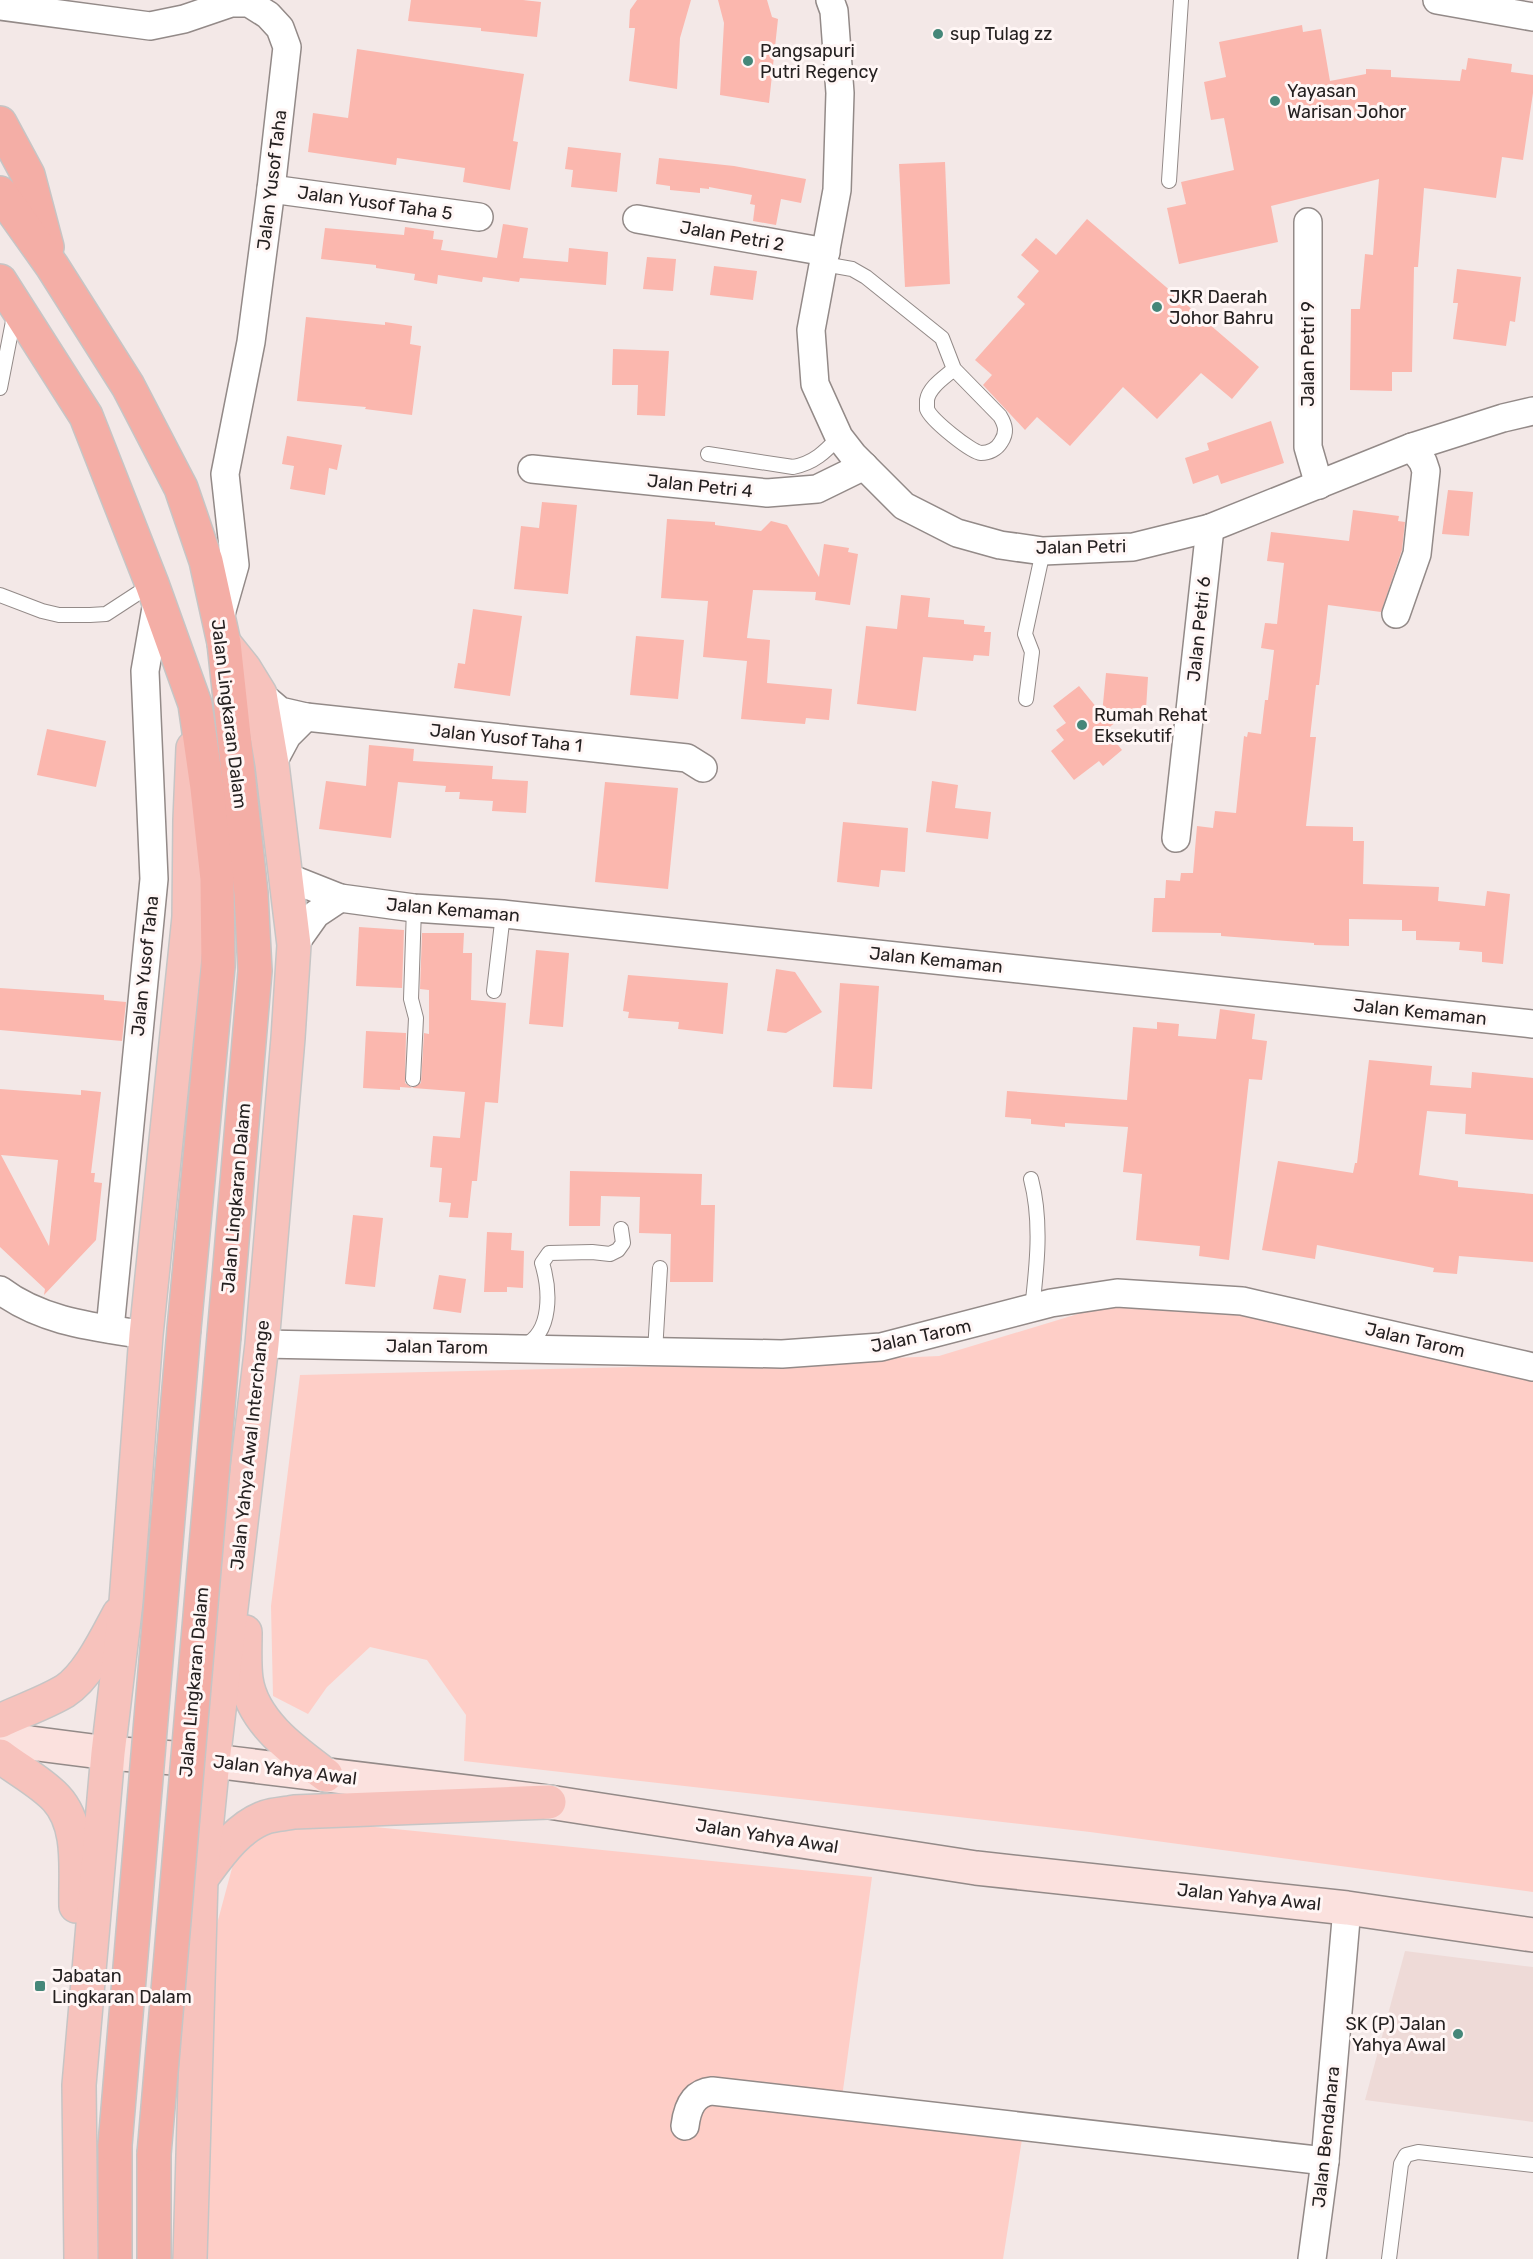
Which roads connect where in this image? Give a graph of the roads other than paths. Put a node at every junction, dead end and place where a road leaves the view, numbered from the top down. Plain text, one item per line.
1 (830, 0) edge
2 (1181, 0) edge
3 (1437, 0) edge
4 (0, 6) edge
5 (1533, 17) edge
6 (0, 123) edge
7 (1168, 181) dead end
8 (272, 189) junction
9 (0, 193) edge
10 (479, 217) dead end
11 (637, 219) dead end
12 (1308, 222) dead end
13 (825, 258) junction
14 (52, 266) junction
15 (8, 293) edge
16 (954, 369) junction
17 (0, 388) edge
18 (1533, 411) edge
19 (839, 437) junction
20 (1412, 447) junction
21 (708, 454) dead end
22 (864, 466) junction
23 (532, 469) dead end
24 (1319, 485) junction
25 (1210, 528) junction
26 (1043, 551) junction
27 (154, 593) junction
28 (0, 595) edge
29 (1396, 614) dead end
30 (221, 632) junction
31 (260, 694) junction
32 (1026, 699) dead end
33 (195, 704) junction
34 (306, 717) junction
35 (272, 764) junction
36 (703, 768) dead end
37 (1176, 838) dead end
38 (286, 877) junction
39 (340, 898) junction
40 (414, 908) junction
41 (503, 914) junction
42 (294, 945) junction
43 (494, 992) dead end
44 (1533, 1024) edge
45 (413, 1079) dead end
46 (1031, 1179) dead end
47 (621, 1229) dead end
48 (660, 1268) dead end
49 (0, 1290) edge
50 (1034, 1296) junction
51 (110, 1329) junction
52 (146, 1335) junction
53 (655, 1343) junction
54 (262, 1344) junction
55 (516, 1349) junction
56 (1533, 1367) edge
57 (241, 1534) junction
58 (126, 1602) junction
59 (226, 1655) junction
60 (119, 1663) junction
61 (0, 1720) edge
62 (0, 1739) edge
63 (108, 1753) junction
64 (0, 1756) edge
65 (213, 1761) junction
66 (326, 1775) junction
67 (549, 1802) junction
68 (201, 1879) junction
69 (1347, 1908) junction
70 (1533, 1935) edge
71 (79, 2085) junction
72 (685, 2126) dead end
73 (1325, 2161) junction
74 (1533, 2165) edge
75 (81, 2259) edge
76 (116, 2259) edge
77 (154, 2259) edge
78 (190, 2259) edge
79 (1312, 2259) edge
80 (1389, 2259) edge

1 - 13 street, Jalan Petri
2 - 7 lane
3 - 5 street
4 - 8 street, Jalan Yusof Taha
6 - 14 highway
8 - 10 street, Jalan Yusof Taha 5
8 - 30 street, Jalan Yusof Taha
9 - 14 highway, Jalan Lingkaran Dalam
11 - 13 street, Jalan Petri 2
12 - 24 street, Jalan Petri 9
13 - 16 lane
13 - 19 street, Jalan Petri
14 - 30 highway, Jalan Lingkaran Dalam
15 - 17 lane
15 - 27 highway, Jalan Lingkaran Dalam
16 - 16 lane
18 - 20 street, Jalan Petri
19 - 21 lane
19 - 22 street, Jalan Petri
20 - 24 street, Jalan Petri
20 - 29 street
22 - 23 street, Jalan Petri 4
22 - 26 street, Jalan Petri
24 - 25 street, Jalan Petri
25 - 26 street, Jalan Petri
25 - 37 street, Jalan Petri 6
26 - 32 lane
27 - 28 lane
27 - 33 highway, Jalan Lingkaran Dalam
27 - 51 street, Jalan Yusof Taha
30 - 31 main road, Jalan Yahya Awal Interchange
30 - 77 highway, Jalan Lingkaran Dalam, bridge
31 - 34 street, Jalan Yusof Taha 1
31 - 35 main road, Jalan Yahya Awal Interchange
33 - 52 main road
33 - 76 highway, Jalan Lingkaran Dalam, bridge
34 - 35 street
34 - 36 street, Jalan Yusof Taha 1
35 - 38 main road, Jalan Yahya Awal Interchange
38 - 39 street, Jalan Kemaman
38 - 42 main road, Jalan Yahya Awal Interchange
39 - 40 street, Jalan Kemaman
39 - 42 street
40 - 41 street, Jalan Kemaman
40 - 45 lane
41 - 43 lane
41 - 44 street, Jalan Kemaman
42 - 54 main road, Jalan Yahya Awal Interchange
46 - 50 lane
47 - 55 lane
48 - 53 lane
49 - 51 street
50 - 53 street, Jalan Tarom
50 - 56 street, Jalan Tarom
51 - 52 street
52 - 58 main road
53 - 55 street, Jalan Tarom
54 - 55 street, Jalan Tarom
54 - 57 main road, Jalan Yahya Awal Interchange
57 - 59 main road, Jalan Yahya Awal Interchange
57 - 66 main road
58 - 60 main road
58 - 61 main road
59 - 60 main road
59 - 65 main road, Jalan Yahya Awal Interchange
60 - 63 main road
62 - 63 main road, Jalan Yahya Awal
63 - 65 main road, Jalan Yahya Awal
63 - 71 main road
64 - 71 main road
65 - 66 main road, Jalan Yahya Awal
65 - 68 main road, Jalan Yahya Awal Interchange
66 - 67 main road, Jalan Yahya Awal
67 - 68 main road
67 - 69 main road, Jalan Yahya Awal
68 - 78 main road, Jalan Yahya Awal Interchange
69 - 70 main road, Jalan Yahya Awal
69 - 73 street, Jalan Bendahara
71 - 75 main road
72 - 73 street
73 - 79 street, Jalan Bendahara
74 - 80 lane

